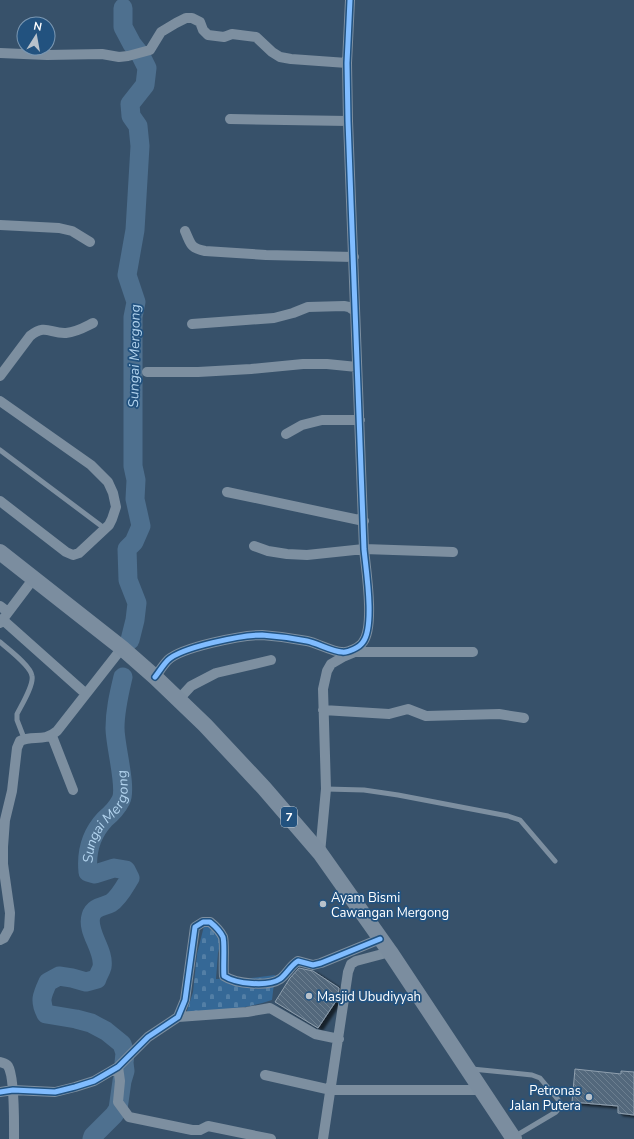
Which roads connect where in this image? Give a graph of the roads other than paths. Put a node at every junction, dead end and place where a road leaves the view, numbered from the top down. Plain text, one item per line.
1 (350, 0) edge
2 (0, 53) edge
3 (347, 63) junction
4 (230, 119) dead end
5 (348, 121) junction
6 (0, 225) edge
7 (185, 231) dead end
8 (90, 242) dead end
9 (354, 257) junction
10 (355, 310) junction
11 (93, 322) dead end
12 (192, 324) dead end
13 (357, 367) junction
14 (148, 372) dead end
15 (0, 376) edge
16 (0, 401) edge
17 (360, 420) junction
18 (286, 434) dead end
19 (0, 450) edge
20 (227, 492) dead end
21 (0, 501) edge
22 (364, 520) junction
23 (104, 528) junction
24 (254, 546) dead end
25 (364, 549) junction
26 (0, 552) edge
27 (453, 552) dead end
28 (34, 578) junction
29 (3, 615) edge
30 (0, 642) edge
31 (122, 648) junction
32 (472, 652) dead end
33 (342, 653) junction
34 (271, 660) dead end
35 (331, 664) junction
36 (155, 677) junction
37 (86, 694) junction
38 (179, 700) junction
39 (323, 710) junction
40 (524, 718) dead end
41 (52, 736) junction
42 (24, 738) junction
43 (326, 789) junction
44 (73, 790) dead end
45 (320, 853) junction
46 (555, 861) dead end
47 (380, 939) junction
48 (0, 940) edge
49 (390, 952) junction
50 (178, 1017) junction
51 (339, 1039) junction
52 (0, 1062) edge
53 (119, 1066) junction
54 (467, 1069) junction
55 (265, 1075) dead end
56 (13, 1090) junction
57 (331, 1090) junction
58 (481, 1090) junction
59 (0, 1092) edge
60 (514, 1138) edge
61 (14, 1139) edge
62 (271, 1139) edge
63 (323, 1139) edge

1 - 3 street
2 - 3 street
3 - 5 street
4 - 5 street
5 - 9 street
6 - 8 street
7 - 9 street
9 - 10 street
10 - 12 street
10 - 13 street
11 - 15 street
13 - 14 street
13 - 17 street
16 - 23 street
17 - 18 street
17 - 22 street
19 - 23 lane
20 - 22 street
21 - 23 street
22 - 25 street
24 - 25 street
25 - 27 street
25 - 33 street
26 - 28 main road, 7
28 - 29 street
28 - 31 main road, 7
29 - 37 street
30 - 42 lane
31 - 36 main road, 7
31 - 37 street
32 - 35 street
33 - 35 street
33 - 36 street
34 - 38 street
35 - 39 street
36 - 38 main road, 7
37 - 41 street
38 - 45 main road, 7
39 - 40 street
39 - 43 street
41 - 42 street
41 - 44 street
42 - 48 street
43 - 45 street
43 - 46 lane
45 - 47 main road, 7
47 - 49 main road, 7
47 - 50 street
49 - 51 street
49 - 54 main road, 7
50 - 51 street
50 - 53 street
51 - 57 street
52 - 56 street
53 - 56 street
53 - 62 street
54 - 58 main road, 7
54 - 60 lane
55 - 57 street
56 - 59 street
56 - 61 street
57 - 58 street
57 - 63 street
58 - 60 main road, 7

